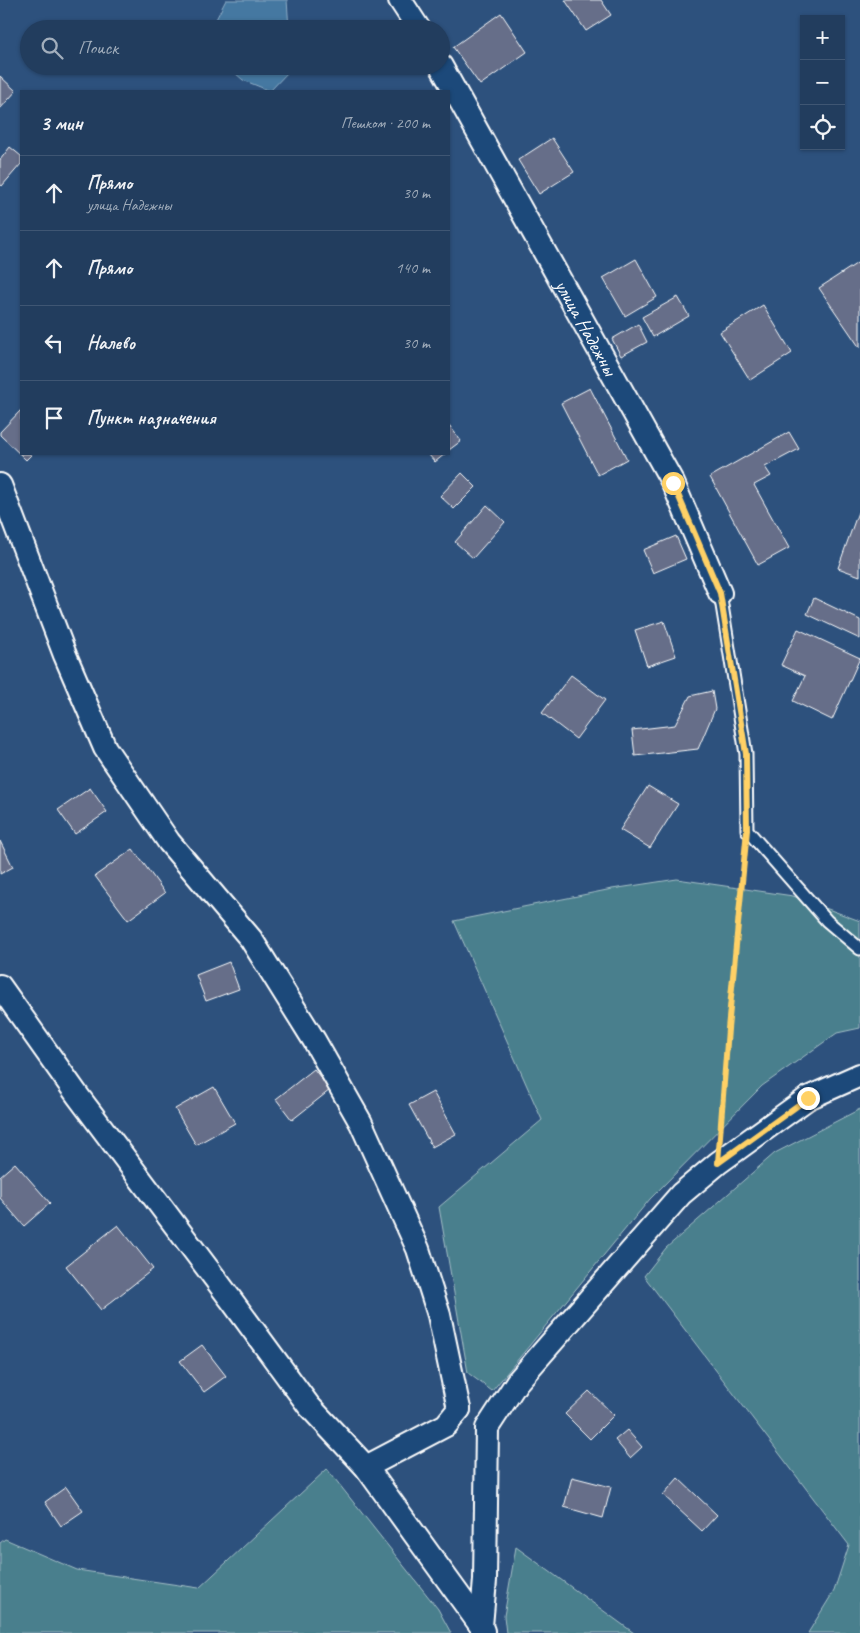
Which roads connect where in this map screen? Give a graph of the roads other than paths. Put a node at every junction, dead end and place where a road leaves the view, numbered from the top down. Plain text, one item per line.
1 (400, 0) edge
2 (413, 20) edge
3 (446, 75) edge
4 (0, 485) edge
5 (720, 593) joint
6 (860, 949) edge
7 (0, 986) edge
8 (860, 1075) edge
9 (460, 1409) junction
10 (487, 1428) junction
11 (366, 1468) junction
12 (482, 1630) edge

1 - 2 street
3 - 5 street, улица Надежны
4 - 9 street
5 - 6 lane
7 - 11 street
8 - 10 street
9 - 10 street
9 - 11 street
10 - 12 street
11 - 12 street

